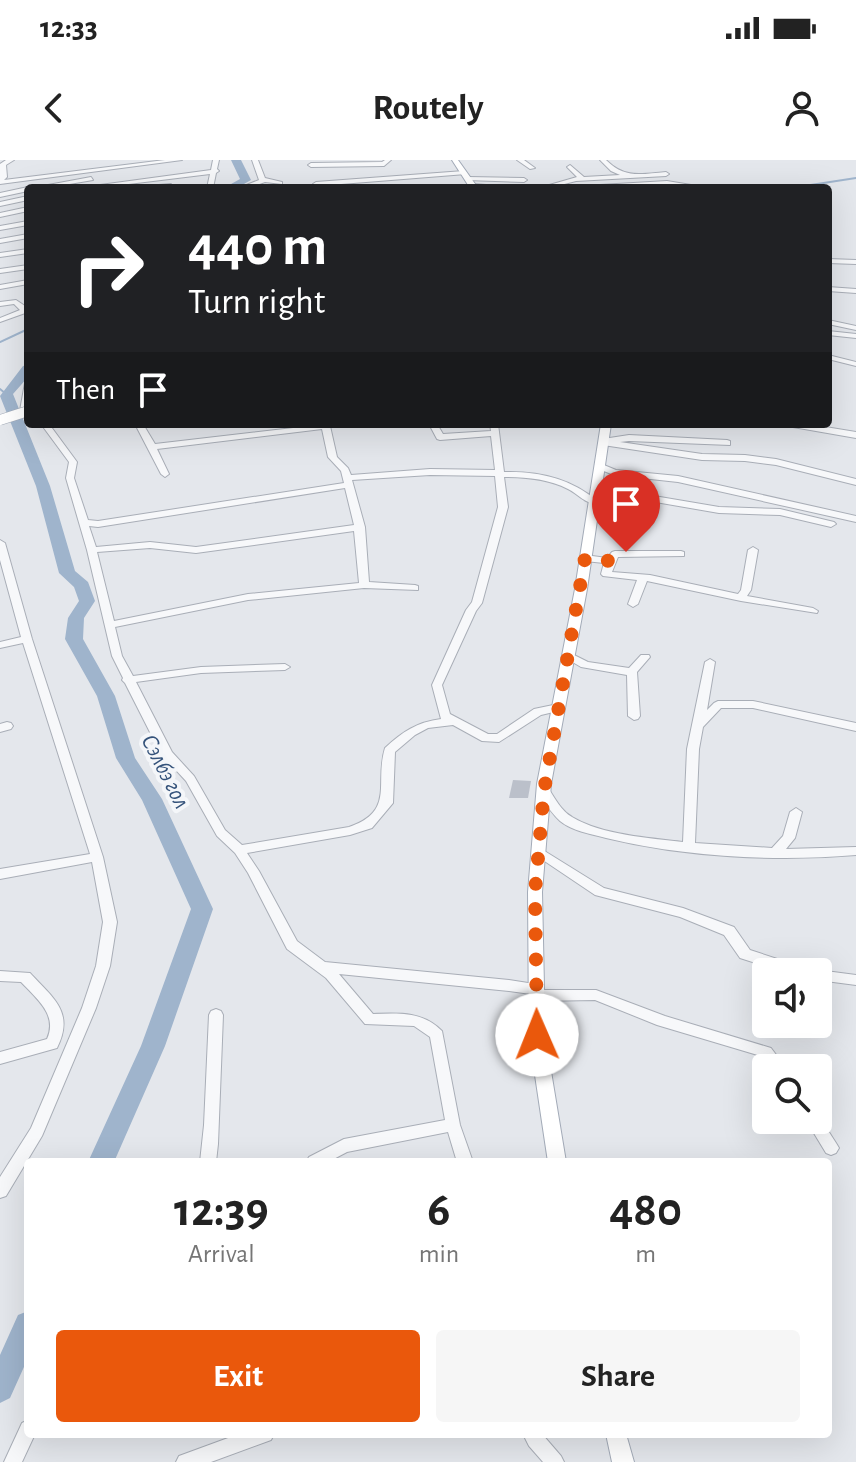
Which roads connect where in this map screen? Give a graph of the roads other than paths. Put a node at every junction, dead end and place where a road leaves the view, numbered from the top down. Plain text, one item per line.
1 (23, 160) edge
2 (179, 160) edge
3 (216, 160) edge
4 (255, 160) edge
5 (388, 160) edge
6 (455, 160) edge
7 (520, 160) edge
8 (603, 160) edge
9 (10, 161) edge
10 (309, 162) edge
11 (570, 167) dead end
12 (532, 168) dead end
13 (216, 171) junction
14 (666, 174) dead end
15 (113, 175) dead end
16 (628, 175) junction
17 (583, 179) junction
18 (264, 180) junction
19 (524, 180) dead end
20 (0, 181) edge
21 (469, 182) edge
22 (280, 183) dead end
23 (59, 184) edge
24 (113, 184) edge
25 (211, 184) edge
26 (253, 184) edge
27 (314, 184) edge
28 (392, 184) edge
29 (560, 184) edge
30 (650, 184) edge
31 (673, 184) edge
32 (24, 190) edge
33 (0, 195) edge
34 (24, 199) edge
35 (0, 204) edge
36 (24, 210) edge
37 (0, 215) edge
38 (24, 224) edge
39 (0, 228) edge
40 (24, 237) edge
41 (0, 241) edge
42 (24, 252) edge
43 (0, 255) edge
44 (832, 261) edge
45 (856, 262) edge
46 (24, 268) edge
47 (0, 271) edge
48 (24, 283) edge
49 (0, 287) edge
50 (832, 289) edge
51 (856, 291) edge
52 (0, 304) edge
53 (24, 309) edge
54 (24, 312) edge
55 (856, 319) edge
56 (0, 320) edge
57 (832, 321) edge
58 (832, 322) edge
59 (856, 328) edge
60 (832, 333) edge
61 (856, 336) edge
62 (832, 358) edge
63 (856, 364) edge
64 (24, 415) edge
65 (0, 420) edge
66 (48, 428) edge
67 (141, 428) edge
68 (296, 428) edge
69 (326, 428) edge
70 (435, 428) edge
71 (494, 428) edge
72 (605, 428) edge
73 (816, 428) edge
74 (856, 435) edge
75 (603, 442) junction
76 (727, 443) dead end
77 (152, 447) junction
78 (599, 466) junction
79 (165, 474) dead end
80 (499, 474) junction
81 (349, 482) junction
82 (856, 482) edge
83 (594, 496) junction
84 (779, 500) junction
85 (774, 511) junction
86 (856, 519) edge
87 (85, 523) junction
88 (831, 524) dead end
89 (360, 527) junction
90 (0, 543) edge
91 (92, 550) junction
92 (753, 550) dead end
93 (681, 554) dead end
94 (585, 558) junction
95 (610, 561) junction
96 (643, 577) junction
97 (6, 584) edge
98 (364, 585) junction
99 (415, 588) dead end
100 (741, 598) junction
101 (633, 604) dead end
102 (813, 611) dead end
103 (111, 625) junction
104 (27, 639) junction
105 (0, 645) edge
106 (568, 655) junction
107 (645, 657) dead end
108 (710, 662) dead end
109 (285, 667) dead end
110 (632, 672) junction
111 (127, 680) junction
112 (558, 708) junction
113 (634, 716) dead end
114 (454, 721) junction
115 (698, 726) junction
116 (856, 727) edge
117 (544, 791) junction
118 (796, 812) dead end
119 (689, 845) junction
120 (239, 850) junction
121 (538, 851) junction
122 (775, 853) junction
123 (856, 853) edge
124 (97, 857) junction
125 (0, 874) edge
126 (757, 958) edge
127 (322, 967) junction
128 (0, 976) edge
129 (832, 977) edge
130 (856, 980) edge
131 (536, 993) junction
132 (216, 1015) dead end
133 (768, 1054) edge
134 (0, 1058) edge
135 (453, 1125) junction
136 (822, 1134) edge
137 (831, 1148) dead end
138 (209, 1158) edge
139 (322, 1158) edge
140 (464, 1158) edge
141 (556, 1158) edge
142 (0, 1191) edge
143 (24, 1438) edge
144 (254, 1438) edge
145 (535, 1438) edge
146 (617, 1438) edge
147 (13, 1462) edge
148 (185, 1462) edge
149 (555, 1462) edge
150 (623, 1462) edge

1 - 9 street
2 - 20 street
3 - 13 street
4 - 18 street
5 - 10 street
6 - 21 main road
7 - 12 street
8 - 16 street
9 - 20 street
10 - 27 street
11 - 17 street
13 - 24 street
13 - 25 street
14 - 16 street
15 - 23 street
16 - 17 street
17 - 29 street
18 - 22 street
18 - 26 street
19 - 21 street
21 - 28 street
30 - 31 street
32 - 33 street
34 - 35 street
36 - 37 street
38 - 39 street
40 - 41 street
42 - 43 street
44 - 45 street
46 - 47 street
48 - 49 street
50 - 51 street
52 - 53 street
54 - 56 street
55 - 57 street
58 - 59 street
60 - 61 street
62 - 63 street
64 - 65 main road, bridge
66 - 87 street
67 - 77 street
68 - 77 street
69 - 81 street
70 - 71 street
71 - 80 street
72 - 75 main road
73 - 74 street
75 - 76 street
75 - 78 main road
75 - 82 street
77 - 79 street
78 - 83 main road
78 - 84 street
80 - 81 street
80 - 83 street
80 - 114 street
81 - 87 street
81 - 89 street
83 - 85 street
83 - 94 main road
84 - 85 street
84 - 86 street
85 - 88 street
87 - 91 street
89 - 91 street
89 - 98 street
90 - 97 street
91 - 103 street
92 - 100 street
93 - 95 street
94 - 95 street
94 - 106 main road
95 - 96 street
96 - 100 street
96 - 101 street
97 - 104 street
98 - 99 street
98 - 103 street
100 - 102 street
103 - 111 street
104 - 105 street
104 - 124 street
106 - 110 street
106 - 112 main road
107 - 110 street
108 - 115 street
109 - 111 street
110 - 113 street
111 - 120 street
112 - 114 street
112 - 117 main road
114 - 120 street
115 - 116 street
115 - 119 street
117 - 119 street
117 - 121 main road
118 - 122 street
119 - 122 street
120 - 127 street
121 - 126 street
121 - 131 main road
122 - 123 street
124 - 125 street
124 - 142 street
127 - 131 street
127 - 135 street
128 - 134 street
129 - 130 street
131 - 133 street
131 - 141 main road
132 - 138 street
135 - 139 street
135 - 140 street
136 - 137 street
143 - 147 street
144 - 148 street
145 - 149 street
146 - 150 main road

